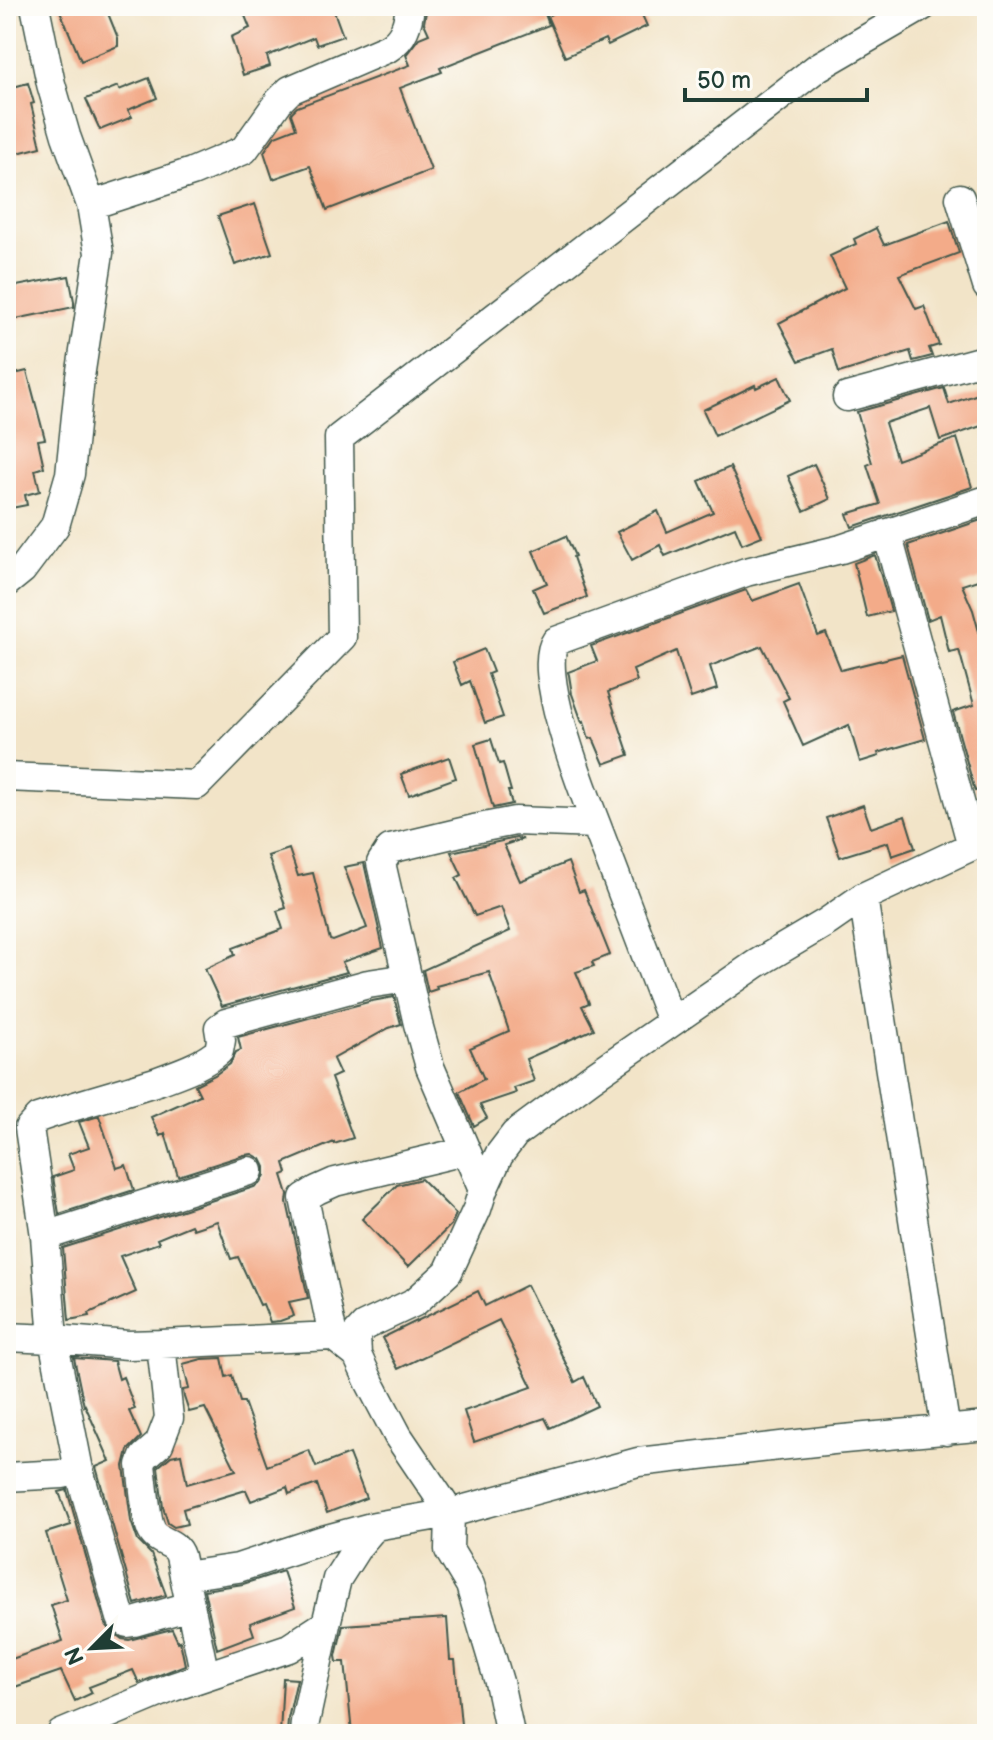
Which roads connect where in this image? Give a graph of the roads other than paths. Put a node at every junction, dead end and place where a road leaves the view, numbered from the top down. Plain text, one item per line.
1 (35, 6) edge
2 (410, 6) edge
3 (923, 6) edge
4 (960, 198) dead end
5 (91, 205) junction
6 (987, 286) edge
7 (987, 359) edge
8 (847, 397) dead end
9 (987, 500) edge
10 (887, 533) junction
11 (6, 583) edge
12 (6, 777) edge
13 (596, 824) junction
14 (980, 842) edge
15 (863, 897) junction
16 (408, 978) junction
17 (671, 1021) junction
18 (465, 1151) junction
19 (249, 1171) dead end
20 (483, 1190) junction
21 (45, 1236) junction
22 (333, 1336) junction
23 (6, 1337) edge
24 (53, 1339) junction
25 (161, 1344) junction
26 (357, 1355) junction
27 (987, 1426) edge
28 (946, 1431) junction
29 (79, 1470) junction
30 (6, 1477) edge
31 (450, 1513) junction
32 (375, 1526) junction
33 (184, 1576) junction
34 (190, 1606) junction
35 (326, 1624) junction
36 (205, 1676) junction
37 (115, 1724) edge
38 (61, 1734) edge
39 (304, 1734) edge
40 (510, 1734) edge

1 - 5 street
2 - 5 street
3 - 12 street
4 - 6 street
5 - 11 street
7 - 8 street
9 - 10 street
10 - 13 street
10 - 14 street
13 - 16 street
13 - 17 street
14 - 15 street
15 - 17 street
15 - 28 street
16 - 18 street
16 - 21 street
17 - 20 street
18 - 20 street
18 - 22 street
19 - 21 street
20 - 26 street
21 - 24 street
22 - 25 street
22 - 26 street
23 - 24 street
24 - 25 street
24 - 29 street
25 - 33 street
26 - 31 street
27 - 28 street
28 - 31 street
29 - 30 street
29 - 34 street
31 - 32 street
31 - 40 street
32 - 33 street
32 - 35 street
33 - 34 street
34 - 36 street
35 - 36 street
35 - 39 street
36 - 37 street
37 - 38 street

